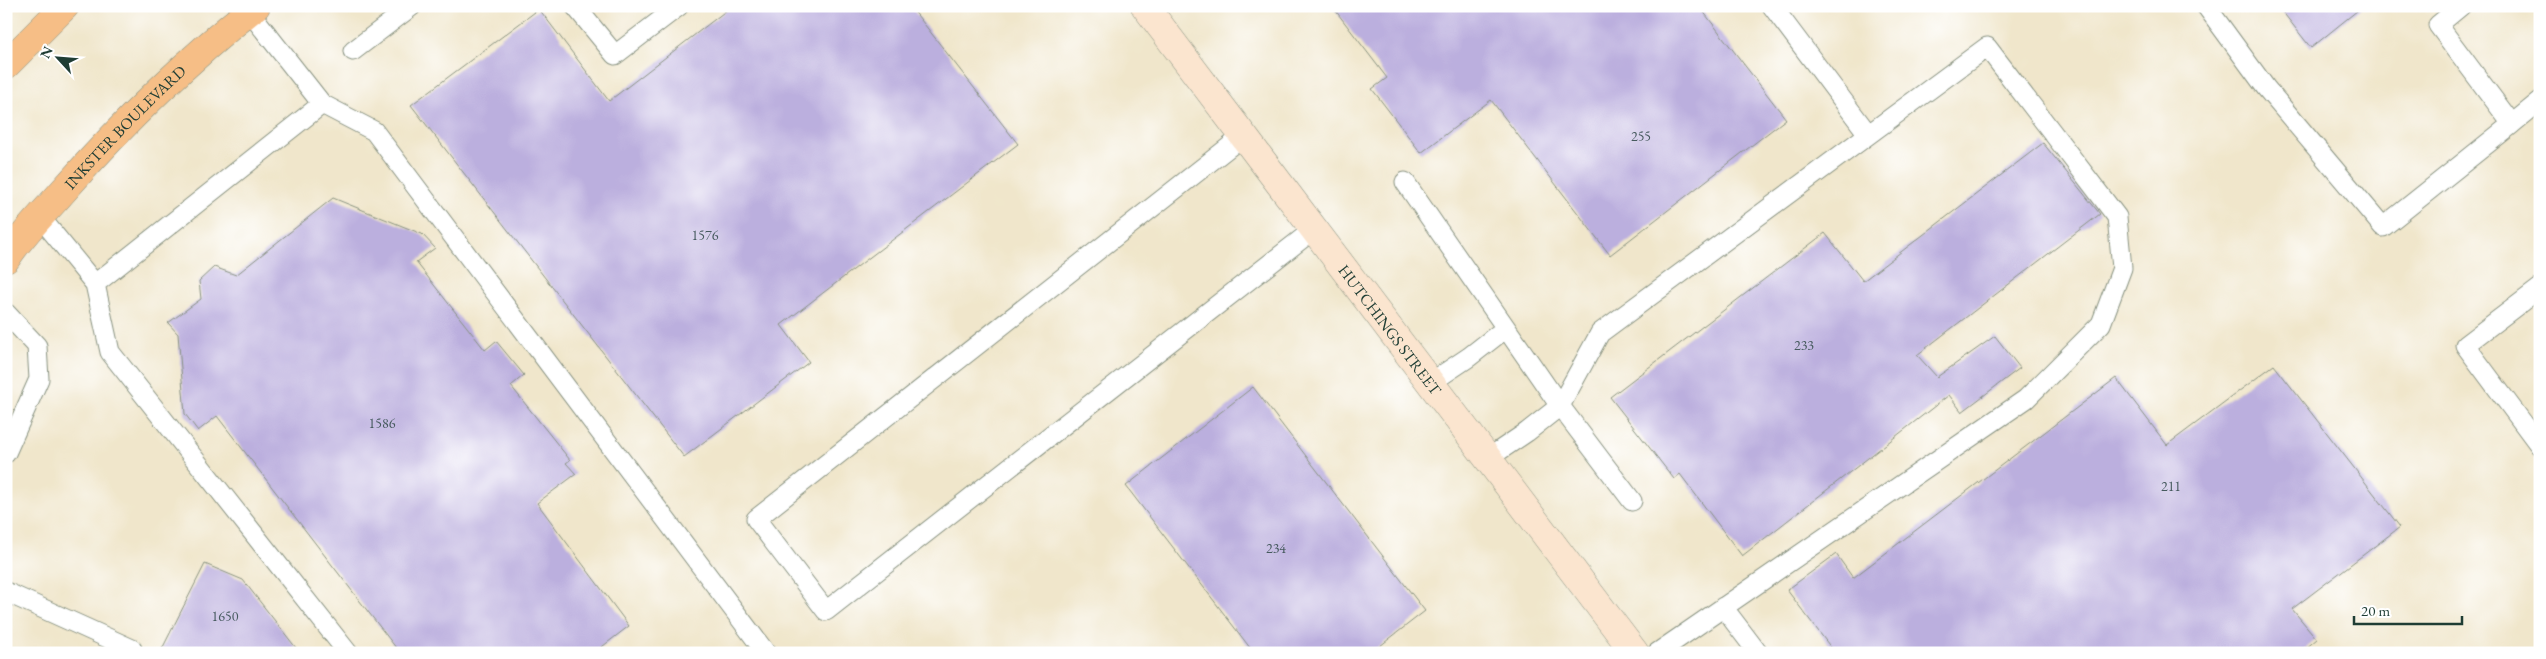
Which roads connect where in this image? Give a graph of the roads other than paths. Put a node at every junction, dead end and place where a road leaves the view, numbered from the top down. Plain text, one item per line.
1 (65, 6) edge
2 (412, 6) edge
3 (575, 6) edge
4 (679, 6) edge
5 (1145, 6) edge
6 (1772, 6) edge
7 (2206, 6) edge
8 (2461, 6) edge
9 (253, 9) edge
10 (353, 51) dead end
11 (6, 65) edge
12 (2540, 101) edge
13 (322, 104) junction
14 (2512, 124) junction
15 (1868, 134) junction
16 (1243, 136) junction
17 (1405, 182) dead end
18 (40, 218) junction
19 (1313, 230) junction
20 (6, 260) edge
21 (95, 284) junction
22 (2540, 288) edge
23 (6, 313) edge
24 (1506, 328) junction
25 (1430, 383) junction
26 (1560, 406) junction
27 (2540, 446) edge
28 (6, 454) edge
29 (1488, 459) junction
30 (1632, 501) dead end
31 (6, 592) edge
32 (1722, 607) junction
33 (132, 649) dead end
34 (348, 653) edge
35 (766, 653) edge
36 (1635, 653) edge
37 (1657, 653) edge
38 (1758, 653) edge

1 - 11 main road
2 - 10 lane
3 - 4 lane
5 - 16 street, HUTCHINGS STREET
6 - 15 lane
7 - 14 lane
8 - 14 lane
9 - 13 lane
9 - 18 main road, INKSTER BOULEVARD
12 - 14 lane
13 - 21 lane
13 - 35 lane
15 - 26 lane
15 - 32 lane
16 - 19 street, HUTCHINGS STREET
16 - 19 lane
17 - 24 lane
18 - 20 main road, INKSTER BOULEVARD
18 - 21 lane
19 - 25 street, HUTCHINGS STREET
21 - 34 lane
22 - 27 lane
23 - 28 lane
24 - 25 lane
24 - 26 lane
25 - 29 street, HUTCHINGS STREET
26 - 29 lane
26 - 30 lane
29 - 36 street, HUTCHINGS STREET
31 - 33 lane
32 - 37 lane
32 - 38 lane

